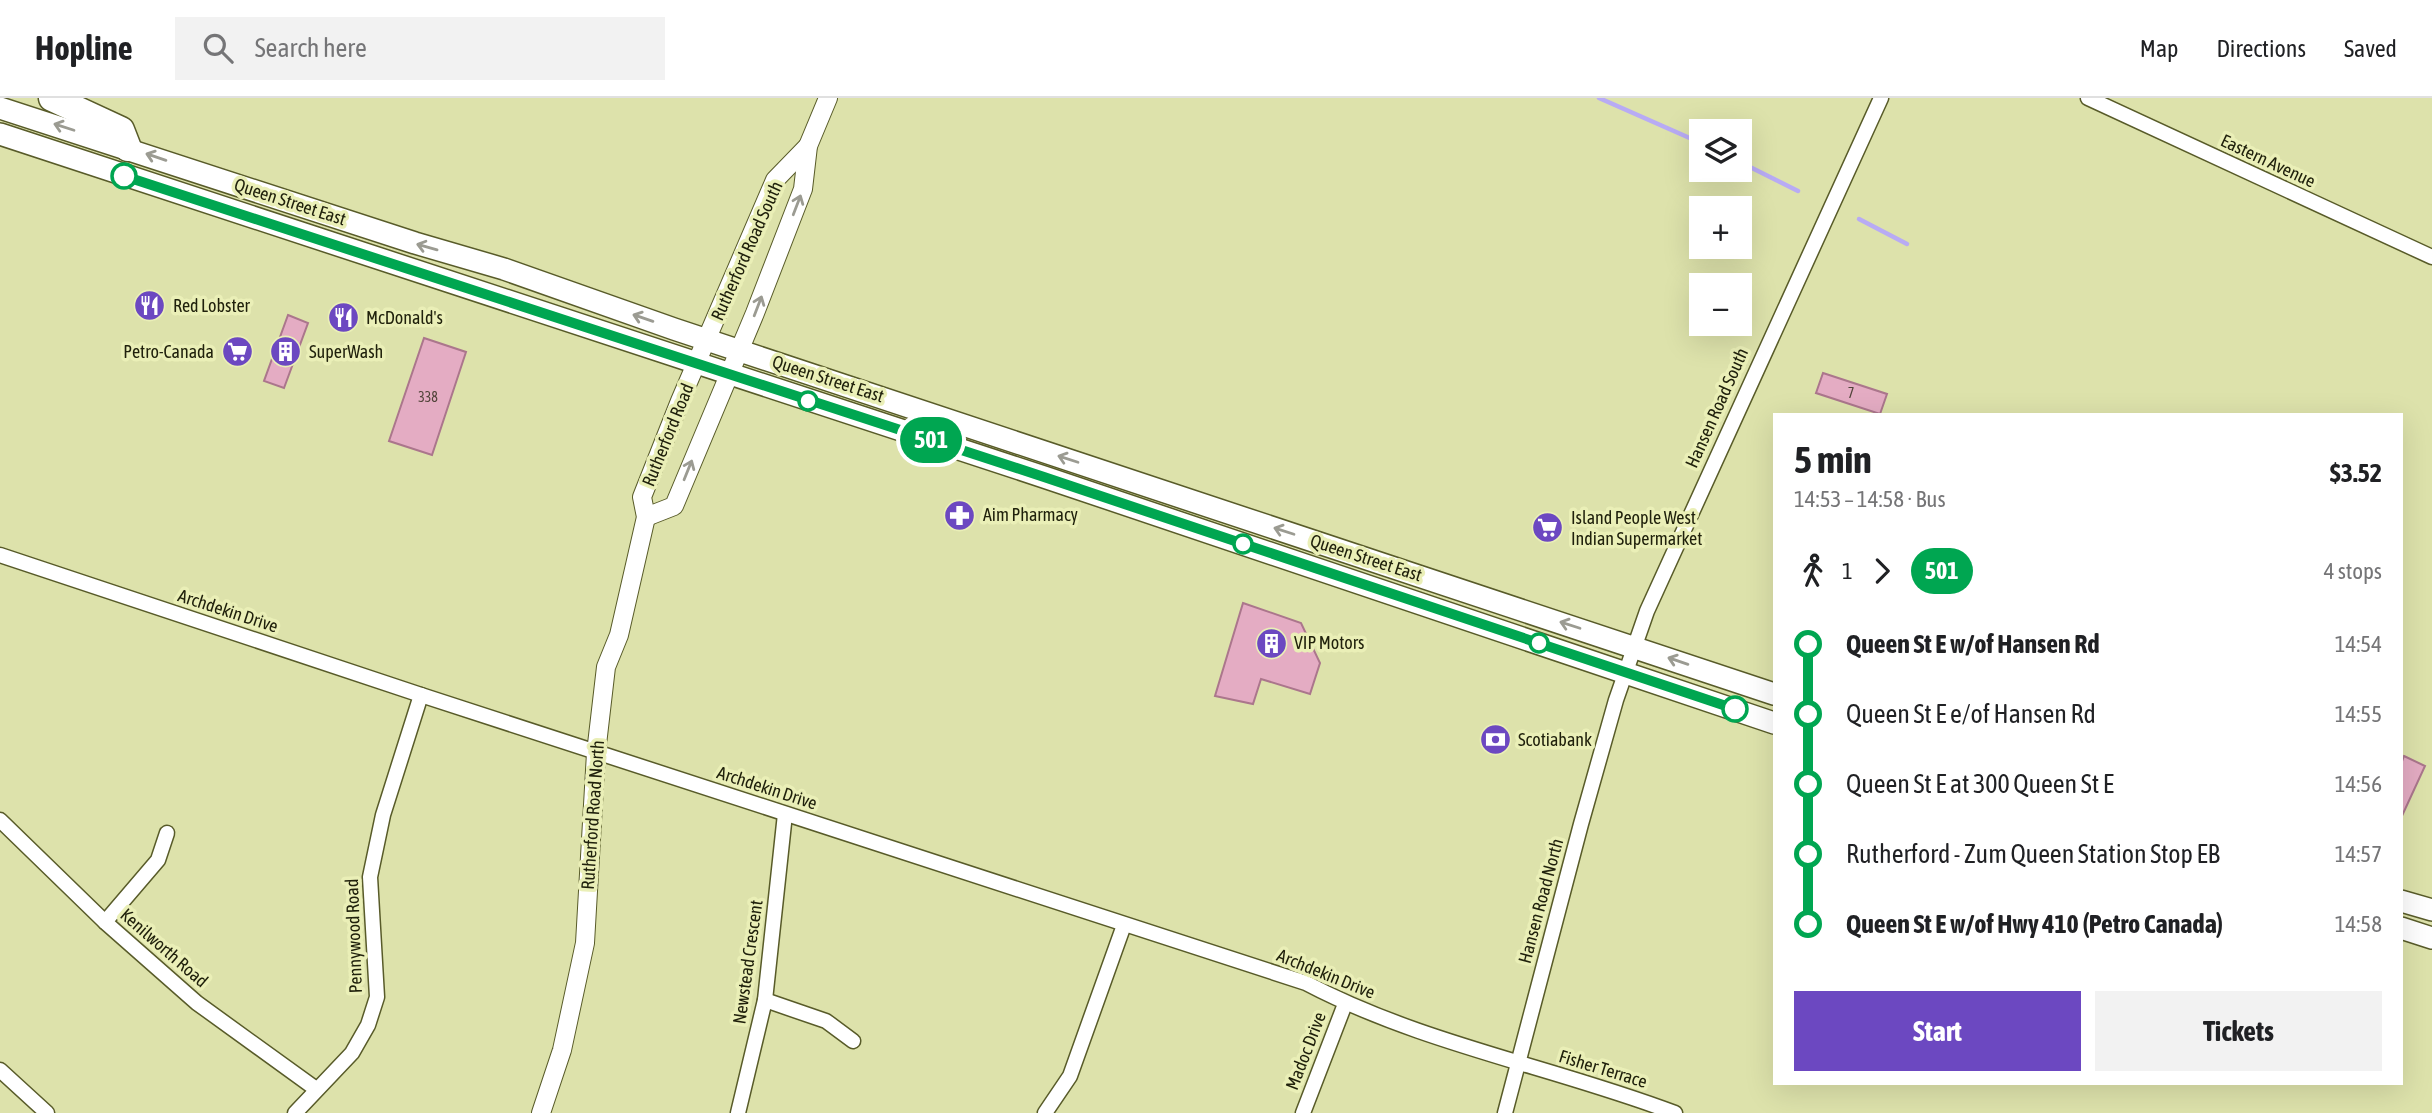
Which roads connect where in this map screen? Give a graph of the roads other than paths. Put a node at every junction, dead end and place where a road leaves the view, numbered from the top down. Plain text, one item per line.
1 (52, 98) edge
2 (828, 98) edge
3 (1881, 98) edge
4 (2088, 98) edge
5 (0, 108) edge
6 (0, 134) edge
7 (808, 146) junction
8 (128, 148) junction
9 (2432, 257) edge
10 (708, 340) junction
11 (739, 350) junction
12 (697, 364) junction
13 (729, 375) junction
14 (646, 517) junction
15 (0, 555) edge
16 (1634, 647) junction
17 (1626, 673) junction
18 (1773, 694) edge
19 (421, 695) junction
20 (1616, 700) joint
21 (1773, 723) edge
22 (596, 752) junction
23 (785, 814) junction
24 (0, 820) edge
25 (167, 833) dead end
26 (2403, 902) edge
27 (2432, 910) edge
28 (105, 922) junction
29 (1124, 925) junction
30 (2403, 929) edge
31 (2432, 938) edge
32 (765, 1000) junction
33 (1345, 1003) junction
34 (853, 1041) dead end
35 (1518, 1064) junction
36 (0, 1070) edge
37 (316, 1089) junction
38 (47, 1113) edge
39 (295, 1113) edge
40 (541, 1113) edge
41 (738, 1113) edge
42 (1045, 1113) edge
43 (1303, 1113) edge
44 (1505, 1113) edge
45 (1675, 1113) edge

1 - 8 highway
2 - 7 street, Rutherford Road South
3 - 16 street, Hansen Road South
4 - 9 street, Eastern Avenue
8 -> 5 main road, Queen Street East
6 - 12 main road, Queen Street East
7 - 10 street, Rutherford Road South
11 -> 7 street, Rutherford Road South
10 -> 8 main road, Queen Street East
10 - 11 main road, Queen Street East
10 - 12 street, Rutherford Road South
11 - 13 street, Rutherford Road
16 -> 11 main road, Queen Street East
12 - 13 main road, Queen Street East
12 - 14 street, Rutherford Road
14 -> 13 street, Rutherford Road
13 - 17 main road, Queen Street East
14 - 22 street, Rutherford Road North
15 - 19 street, Archdekin Drive
16 - 17 street, Hansen Road South
18 -> 16 main road, Queen Street East
17 - 20 street, Hansen Road South
17 - 21 main road, Queen Street East
19 - 22 street, Archdekin Drive
19 - 37 street, Pennywood Road
20 - 35 street, Hansen Road North
22 - 23 street, Archdekin Drive
22 - 40 street, Rutherford Road North
23 - 29 street, Archdekin Drive
23 - 32 street, Newstead Crescent
24 - 28 street, Kenilworth Road
25 - 28 street
26 - 27 main road
28 - 37 street, Kenilworth Road
29 - 33 street, Archdekin Drive
29 - 42 street
30 - 31 main road
32 - 34 street
32 - 41 street, Newstead Crescent
33 - 35 street, Archdekin Drive
33 - 43 street, Madoc Drive
35 - 44 street, Hansen Road North
35 - 45 street, Fisher Terrace
36 - 38 street
37 - 39 street, Pennywood Road

